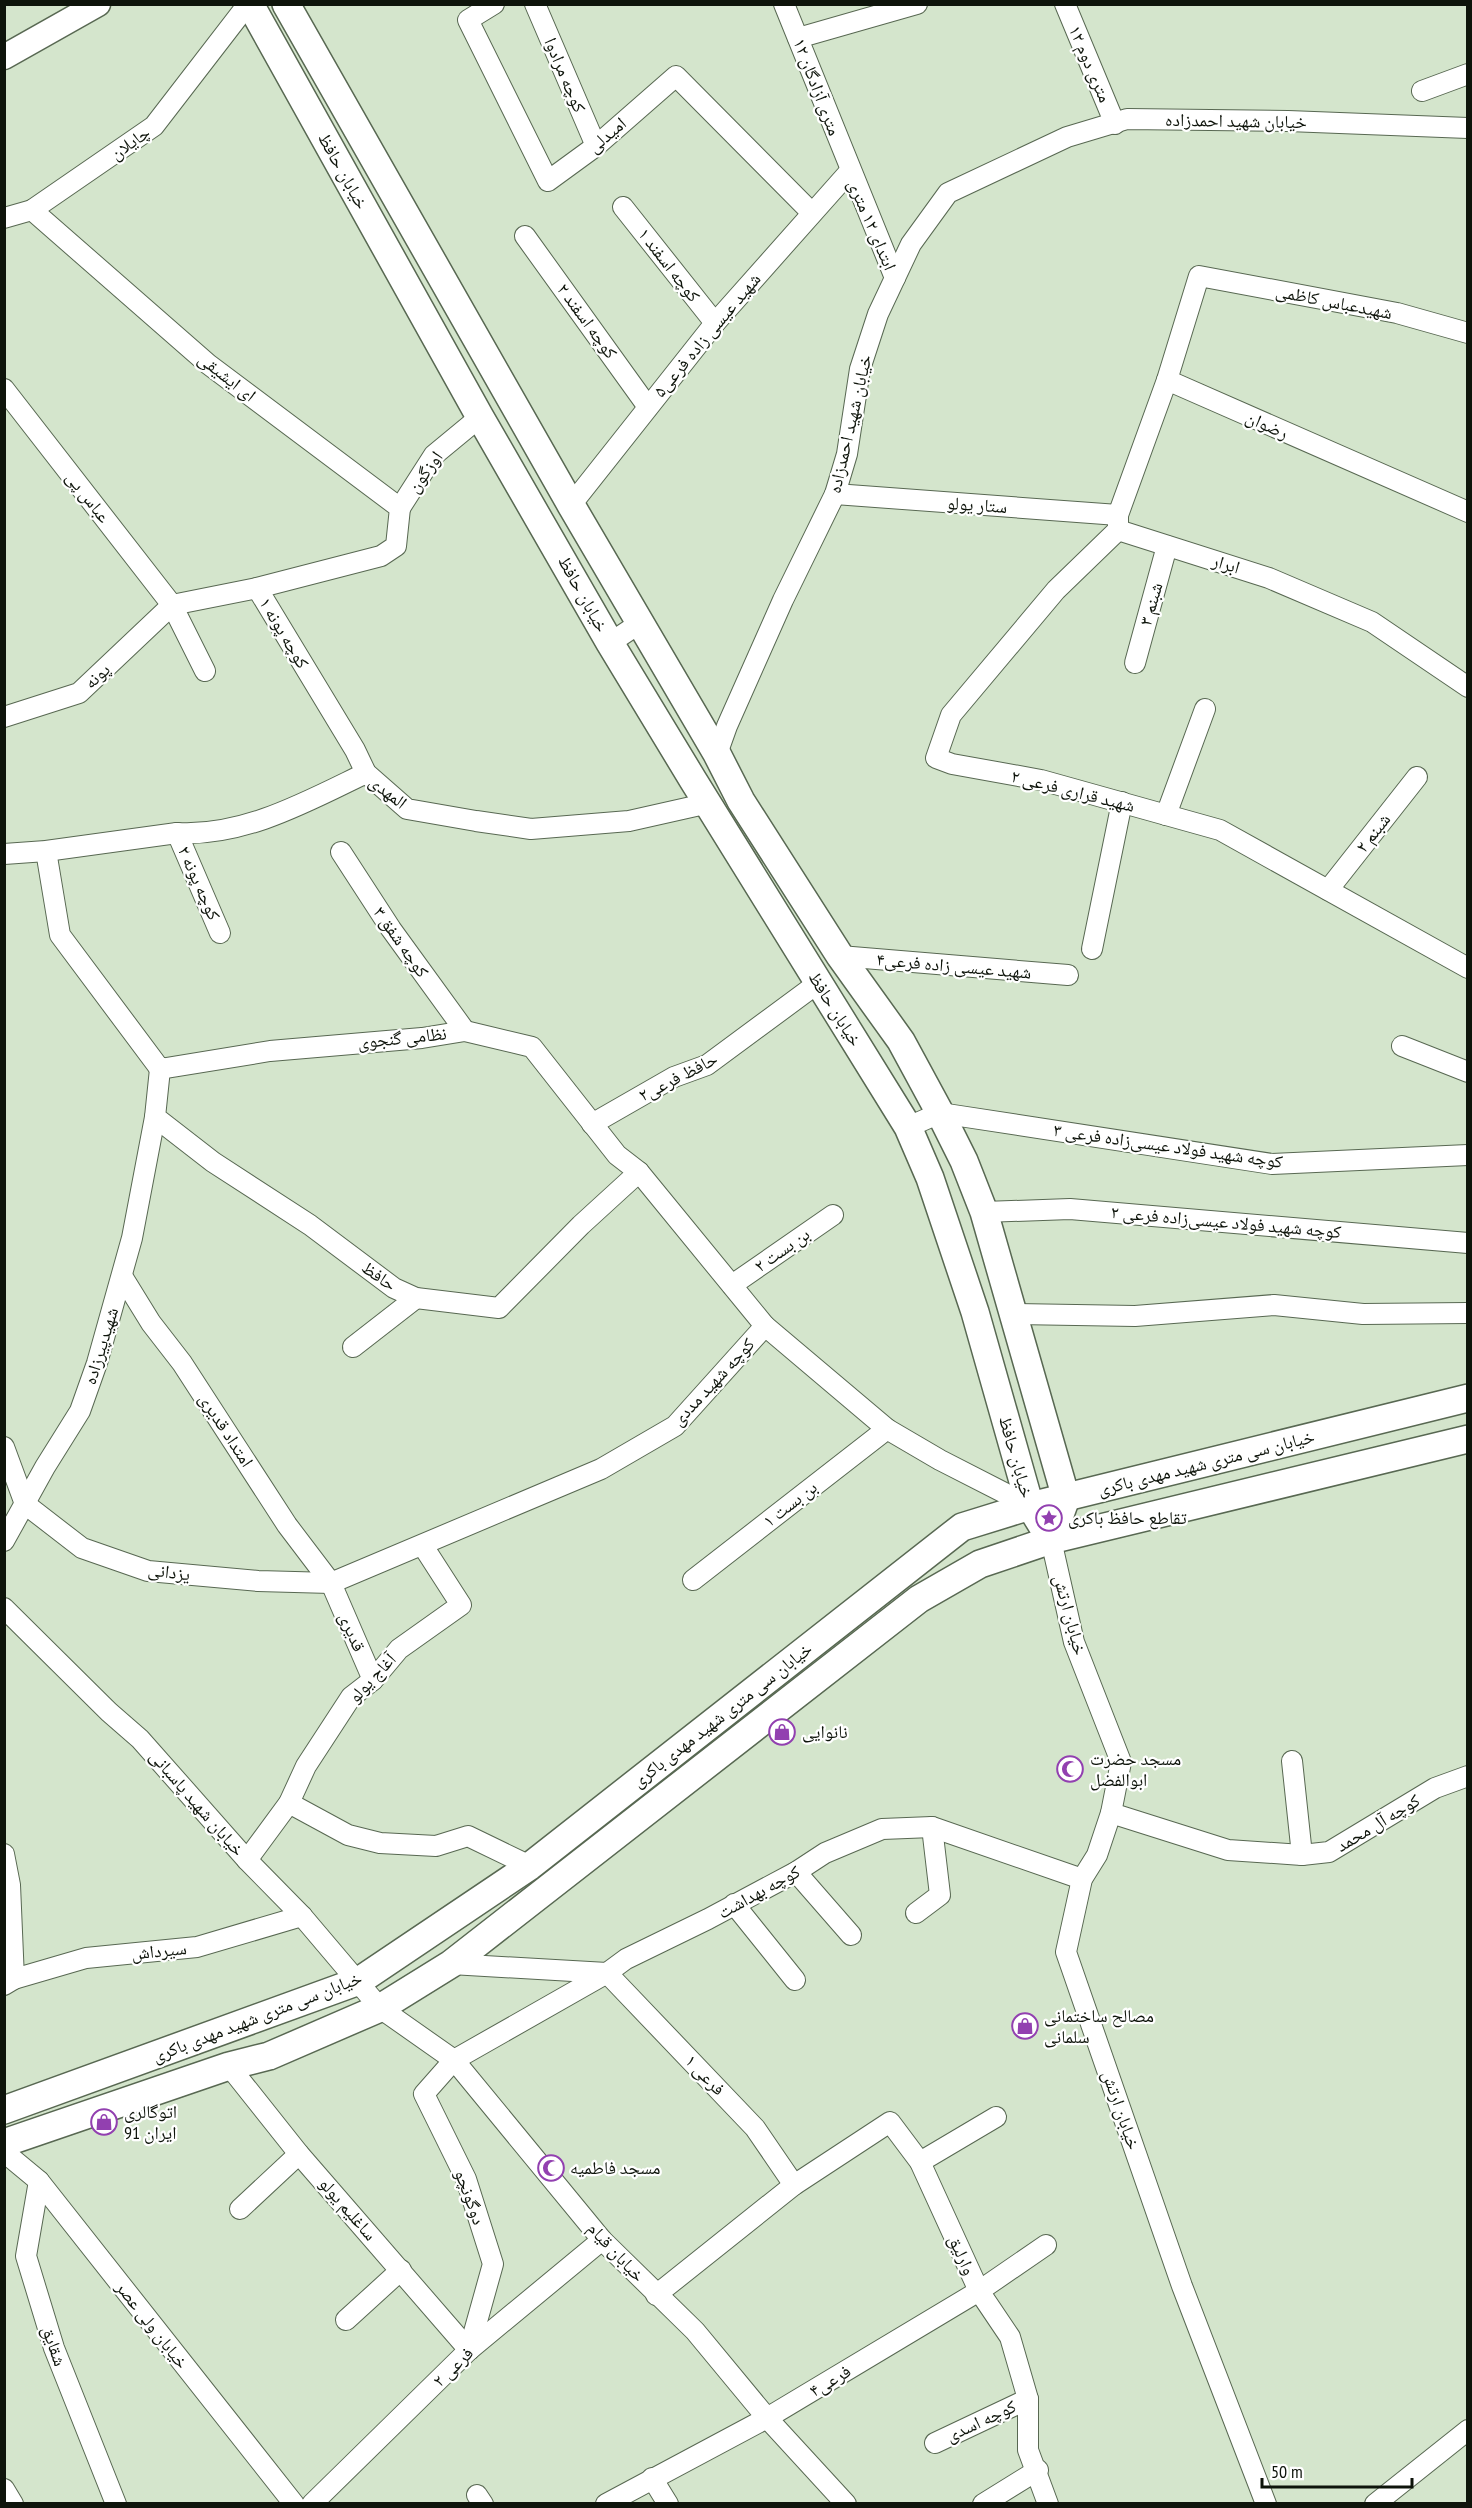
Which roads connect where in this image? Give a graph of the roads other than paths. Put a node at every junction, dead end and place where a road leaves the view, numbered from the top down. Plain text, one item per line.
1 (98, 4) edge
2 (249, 4) edge
3 (286, 4) edge
4 (494, 4) edge
5 (535, 4) edge
6 (784, 4) edge
7 (917, 4) edge
8 (1072, 6) edge
9 (798, 38) junction
10 (4, 57) edge
11 (1467, 74) edge
12 (1422, 91) dead end
13 (1116, 124) junction
14 (1467, 128) edge
15 (596, 146) junction
16 (850, 171) junction
17 (623, 207) dead end
18 (32, 210) junction
19 (812, 213) junction
20 (4, 218) edge
21 (525, 236) dead end
22 (895, 278) junction
23 (715, 324) junction
24 (1467, 333) edge
25 (1167, 380) junction
26 (4, 389) edge
27 (648, 406) junction
28 (480, 417) junction
29 (836, 494) junction
30 (572, 506) junction
31 (400, 508) junction
32 (1467, 512) edge
33 (1118, 523) junction
34 (1167, 546) junction
35 (258, 588) junction
36 (172, 605) junction
37 (640, 623) junction
38 (610, 643) junction
39 (1135, 663) dead end
40 (205, 671) dead end
41 (1467, 687) edge
42 (1205, 708) dead end
43 (4, 717) edge
44 (717, 754) junction
45 (366, 773) junction
46 (1417, 777) dead end
47 (1122, 802) junction
48 (709, 803) junction
49 (1166, 814) junction
50 (177, 833) junction
51 (46, 851) junction
52 (341, 852) dead end
53 (4, 854) edge
54 (1328, 890) junction
55 (220, 933) dead end
56 (1092, 949) dead end
57 (840, 956) junction
58 (1465, 962) edge
59 (1068, 975) dead end
60 (818, 983) junction
61 (465, 1031) junction
62 (1402, 1046) dead end
63 (160, 1069) junction
64 (1467, 1072) edge
65 (940, 1113) junction
66 (155, 1117) junction
67 (592, 1124) junction
68 (908, 1127) junction
69 (1467, 1155) edge
70 (639, 1172) junction
71 (984, 1212) junction
72 (833, 1215) dead end
73 (1467, 1242) edge
74 (122, 1276) junction
75 (732, 1285) junction
76 (416, 1298) junction
77 (1467, 1313) edge
78 (1012, 1314) junction
79 (765, 1326) junction
80 (353, 1347) dead end
81 (1467, 1398) edge
82 (887, 1429) junction
83 (1467, 1439) edge
84 (4, 1447) edge
85 (1066, 1498) junction
86 (25, 1504) junction
87 (1030, 1506) junction
88 (1051, 1540) junction
89 (4, 1541) edge
90 (423, 1546) junction
91 (693, 1580) dead end
92 (331, 1583) junction
93 (4, 1608) edge
94 (373, 1680) junction
95 (1292, 1761) dead end
96 (1467, 1776) edge
97 (289, 1803) junction
98 (1111, 1813) junction
99 (932, 1827) junction
100 (4, 1854) edge
101 (1302, 1855) junction
102 (247, 1860) junction
103 (530, 1866) junction
104 (796, 1872) junction
105 (1082, 1880) junction
106 (734, 1904) junction
107 (916, 1913) dead end
108 (302, 1916) junction
109 (851, 1935) dead end
110 (451, 1964) junction
111 (607, 1972) junction
112 (795, 1980) dead end
113 (359, 1981) junction
114 (9, 1982) edge
115 (380, 2008) junction
116 (454, 2060) junction
117 (229, 2066) junction
118 (4, 2110) edge
119 (996, 2117) dead end
120 (4, 2143) edge
121 (4, 2152) edge
122 (299, 2154) junction
123 (920, 2162) junction
124 (39, 2181) junction
125 (794, 2185) junction
126 (240, 2209) dead end
127 (602, 2240) junction
128 (1046, 2245) dead end
129 (401, 2270) junction
130 (979, 2291) junction
131 (656, 2295) junction
132 (346, 2320) dead end
133 (469, 2350) junction
134 (1028, 2399) junction
135 (767, 2418) junction
136 (1467, 2430) edge
137 (935, 2443) dead end
138 (1038, 2470) junction
139 (652, 2478) junction
140 (4, 2489) edge
141 (12, 2504) edge
142 (116, 2504) edge
143 (294, 2504) edge
144 (312, 2504) edge
145 (606, 2504) edge
146 (668, 2504) edge
147 (846, 2504) edge
148 (983, 2504) edge
149 (1048, 2504) edge
150 (1266, 2504) edge
151 (1375, 2504) edge

1 - 10 street
2 - 18 street, چایلان
2 - 28 main road, خیابان حافظ
3 - 30 main road, خیابان حافظ
4 - 15 street, امیدلی
5 - 15 street, کوچه مرادوا
6 - 9 street, ۱۲ متری آزادگان
7 - 9 street
8 - 13 street, ۱۲ متری دوم
9 - 16 street, ۱۲ متری آزادگان
11 - 12 street
13 - 14 street, خیابان شهید احمدزاده
13 - 22 street, خیابان شهید احمدزاده
15 - 19 street, امیدلی
16 - 19 street, شهید عیسی زاده فرعی۵
16 - 22 street, ابتدای ۱۲ متری
17 - 23 street, کوچه اسفند ۱
18 - 20 street, چایلان
18 - 31 street, ای ایشیقی
19 - 23 street, شهید عیسی زاده فرعی۵
21 - 27 street, کوچه اسفند ۲
22 - 29 street, خیابان شهید احمدزاده
23 - 27 street, شهید عیسی زاده فرعی۵
24 - 25 street, شهیدعباس کاظمی
25 - 32 street, رضوان
25 - 33 street
26 - 36 street, عباس پی
27 - 30 street, شهید عیسی زاده فرعی۵
28 - 31 street, اوزگون
28 - 38 main road, خیابان حافظ
29 - 33 street, ستار یولو
29 - 44 street, خیابان شهید احمدزاده
30 - 37 main road, خیابان حافظ
31 - 35 street, کوچه پونه ۱
33 - 34 street, ابرار
33 - 47 street, شهید قراری فرعی ۲
34 - 39 street, شبنم ۳
34 - 41 street, ابرار
35 - 36 street
35 - 45 street, کوچه پونه ۱
36 - 40 street, عباس پی
36 - 43 street, پونه
37 - 38 street
37 - 44 main road, خیابان حافظ
38 - 48 main road, خیابان حافظ
42 - 49 street
44 - 57 main road, خیابان حافظ
45 - 48 street, المهدی
45 - 50 street, المهدی
46 - 54 street, شبنم ۲
47 - 49 street, شهید قراری فرعی ۲
47 - 56 street
48 - 60 main road, خیابان حافظ
49 - 54 street, شهید قراری فرعی ۲
50 - 51 street, المهدی
50 - 55 street, کوچه پونه ۲
51 - 53 street, المهدی
51 - 63 street
52 - 61 street, کوچه شفق ۳
54 - 58 street, شهید قراری فرعی ۲
57 - 59 street, شهید عیسی زاده فرعی۴
57 - 65 main road, خیابان حافظ
60 - 67 street, حافظ فرعی۲
60 - 68 main road, خیابان حافظ
61 - 63 street, نظامی گنجوی
61 - 67 street, نظامی گنجوی
62 - 64 street
63 - 66 street
65 - 68 street
65 - 69 street, کوچه شهید فولاد عیسی‌زاده فرعی ۳
65 - 71 main road, خیابان حافظ
66 - 74 street, شهیدپیرزاده
66 - 76 street, حافظ
67 - 70 street, نظامی گنجوی
68 - 87 main road, خیابان حافظ
70 - 75 street, نظامی گنجوی
70 - 76 street, حافظ
71 - 73 street, کوچه شهید فولاد عیسی‌زاده فرعی ۲
71 - 78 main road, خیابان حافظ
72 - 75 street, بن بست ۲
74 - 86 street, شهیدپیرزاده
74 - 92 street, امتداد قدیری
75 - 79 street, نظامی گنجوی
76 - 80 street
77 - 78 street
78 - 85 main road, خیابان حافظ
79 - 82 street, کوچه شهید مددی
79 - 90 street, کوچه شهید مددی
81 - 85 main road, خیابان سی متری شهید مهدی باکری
82 - 87 street, کوچه شهید مددی
82 - 91 street, بن بست ۱
83 - 88 main road, خیابان سی متری شهید مهدی باکری
84 - 86 street
85 - 87 main road, خیابان سی متری شهید مهدی باکری
85 - 88 main road
86 - 89 street, شهیدپیرزاده
86 - 92 street, یزدانی
87 - 88 main road, خیابان حافظ
87 - 103 main road, خیابان سی متری شهید مهدی باکری
88 - 98 street, خیابان ارتش
88 - 110 main road, خیابان سی متری شهید مهدی باکری
90 - 92 street, کوچه شهید مددی
90 - 94 street, آغاج یولو
92 - 94 street, قدیری
93 - 102 street, خیابان شهید پاسبانی
94 - 97 street, آغاج یولو
95 - 101 street
96 - 101 street, کوچه آل محمد
97 - 102 street, آغاج یولو
97 - 103 street
98 - 101 street, کوچه آل محمد
98 - 105 street, خیابان ارتش
99 - 104 street, کوچه بهداشت
99 - 105 street, کوچه بهداشت
99 - 107 street
100 - 114 street
102 - 108 street, خیابان شهید پاسبانی
103 - 113 main road, خیابان سی متری شهید مهدی باکری
104 - 106 street, کوچه بهداشت
104 - 109 street
105 - 150 street, خیابان ارتش
106 - 111 street, کوچه بهداشت
106 - 112 street
108 - 113 street, خیابان شهید پاسبانی
108 - 114 street, سیرداش
110 - 111 street
110 - 115 main road, خیابان سی متری شهید مهدی باکری
111 - 116 street, کوچه بهداشت
111 - 125 street, فرعی ۱
113 - 115 street, خیابان شهید پاسبانی
113 - 118 main road, خیابان سی متری شهید مهدی باکری
115 - 116 street, خیابان قیام
115 - 117 main road, خیابان سی متری شهید مهدی باکری
116 - 127 street, خیابان قیام
116 - 133 street, دوگونچو
117 - 120 main road, خیابان سی متری شهید مهدی باکری
117 - 122 street, ساغلیم یولو
119 - 123 street
121 - 124 street, خیابان ولی عصر
122 - 126 street
122 - 129 street, ساغلیم یولو
123 - 125 street, وارلیق
123 - 130 street, وارلیق
124 - 142 street, شقایق
124 - 143 street, خیابان ولی عصر
125 - 131 street
127 - 131 street, خیابان قیام
127 - 133 street, فرعی ۲
128 - 130 street, فرعی۴
129 - 132 street
129 - 133 street, ساغلیم یولو
130 - 134 street, وارلیق
130 - 135 street, فرعی۴
131 - 135 street, خیابان قیام
133 - 144 street, فرعی ۲
134 - 137 street, کوچه اسدی
134 - 138 street, وارلیق
135 - 139 street, فرعی۴
135 - 147 street, خیابان قیام
136 - 151 street
138 - 148 street
138 - 149 street, وارلیق
139 - 145 street, فرعی۴
139 - 146 street
140 - 141 street

